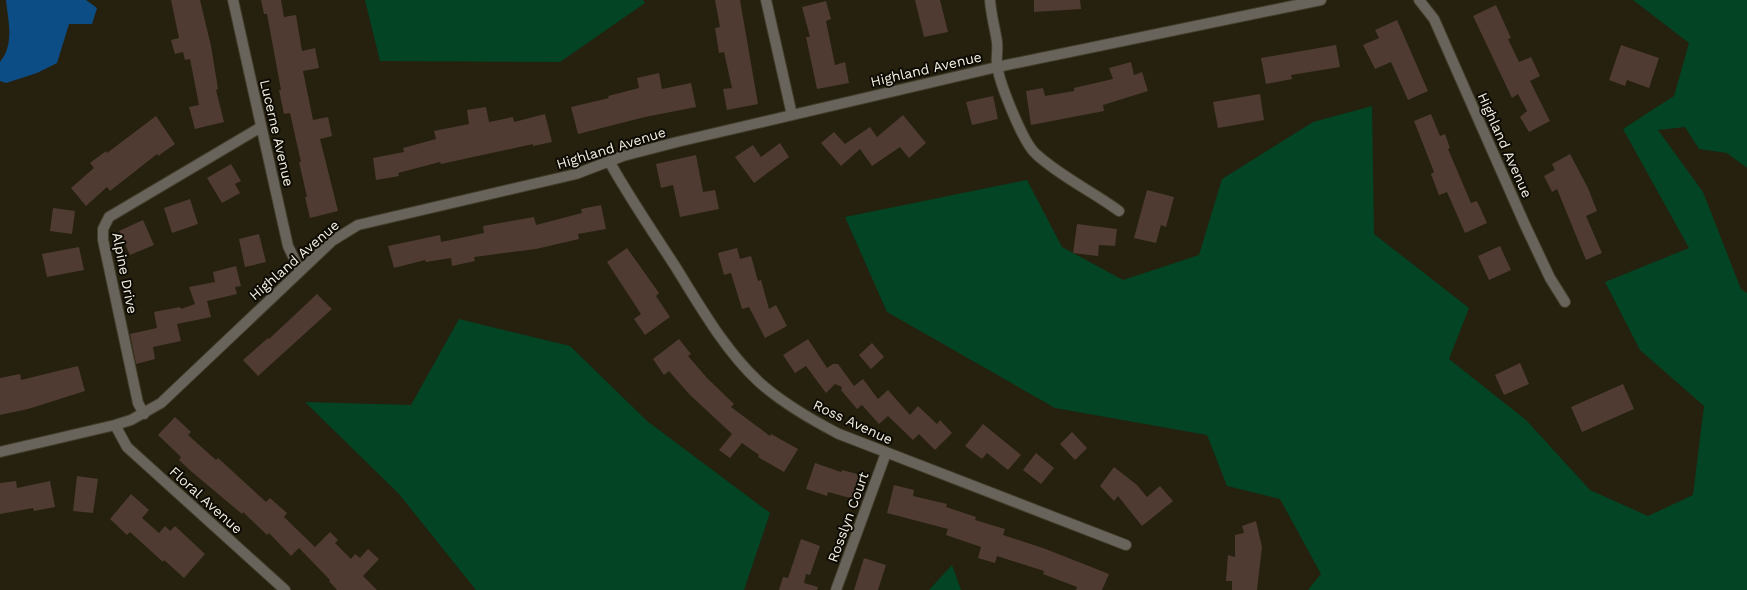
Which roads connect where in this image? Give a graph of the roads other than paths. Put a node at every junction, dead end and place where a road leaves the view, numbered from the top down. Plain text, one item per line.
1 (233, 0) edge
2 (766, 0) edge
3 (990, 0) edge
4 (1321, 0) edge
5 (1419, 0) edge
6 (997, 67) junction
7 (792, 115) junction
8 (261, 127) junction
9 (609, 161) junction
10 (1119, 211) dead end
11 (300, 271) junction
12 (1565, 302) dead end
13 (144, 414) junction
14 (115, 425) junction
15 (0, 452) edge
16 (886, 453) junction
17 (1126, 545) dead end
18 (285, 590) edge
19 (836, 590) edge

1 - 8 street, Lucerne Avenue
2 - 7 street
3 - 6 street
4 - 6 street, Highland Avenue
5 - 12 street, Highland Avenue
6 - 7 street, Highland Avenue
6 - 10 street
7 - 9 street, Highland Avenue
8 - 11 street, Lucerne Avenue
8 - 13 street, Alpine Drive
9 - 11 street, Highland Avenue
9 - 16 street, Ross Avenue
11 - 13 street, Highland Avenue
13 - 14 street, Highland Avenue
14 - 15 street, Highland Avenue
14 - 18 street, Floral Avenue
16 - 17 street, Ross Avenue
16 - 19 street, Rosslyn Court

